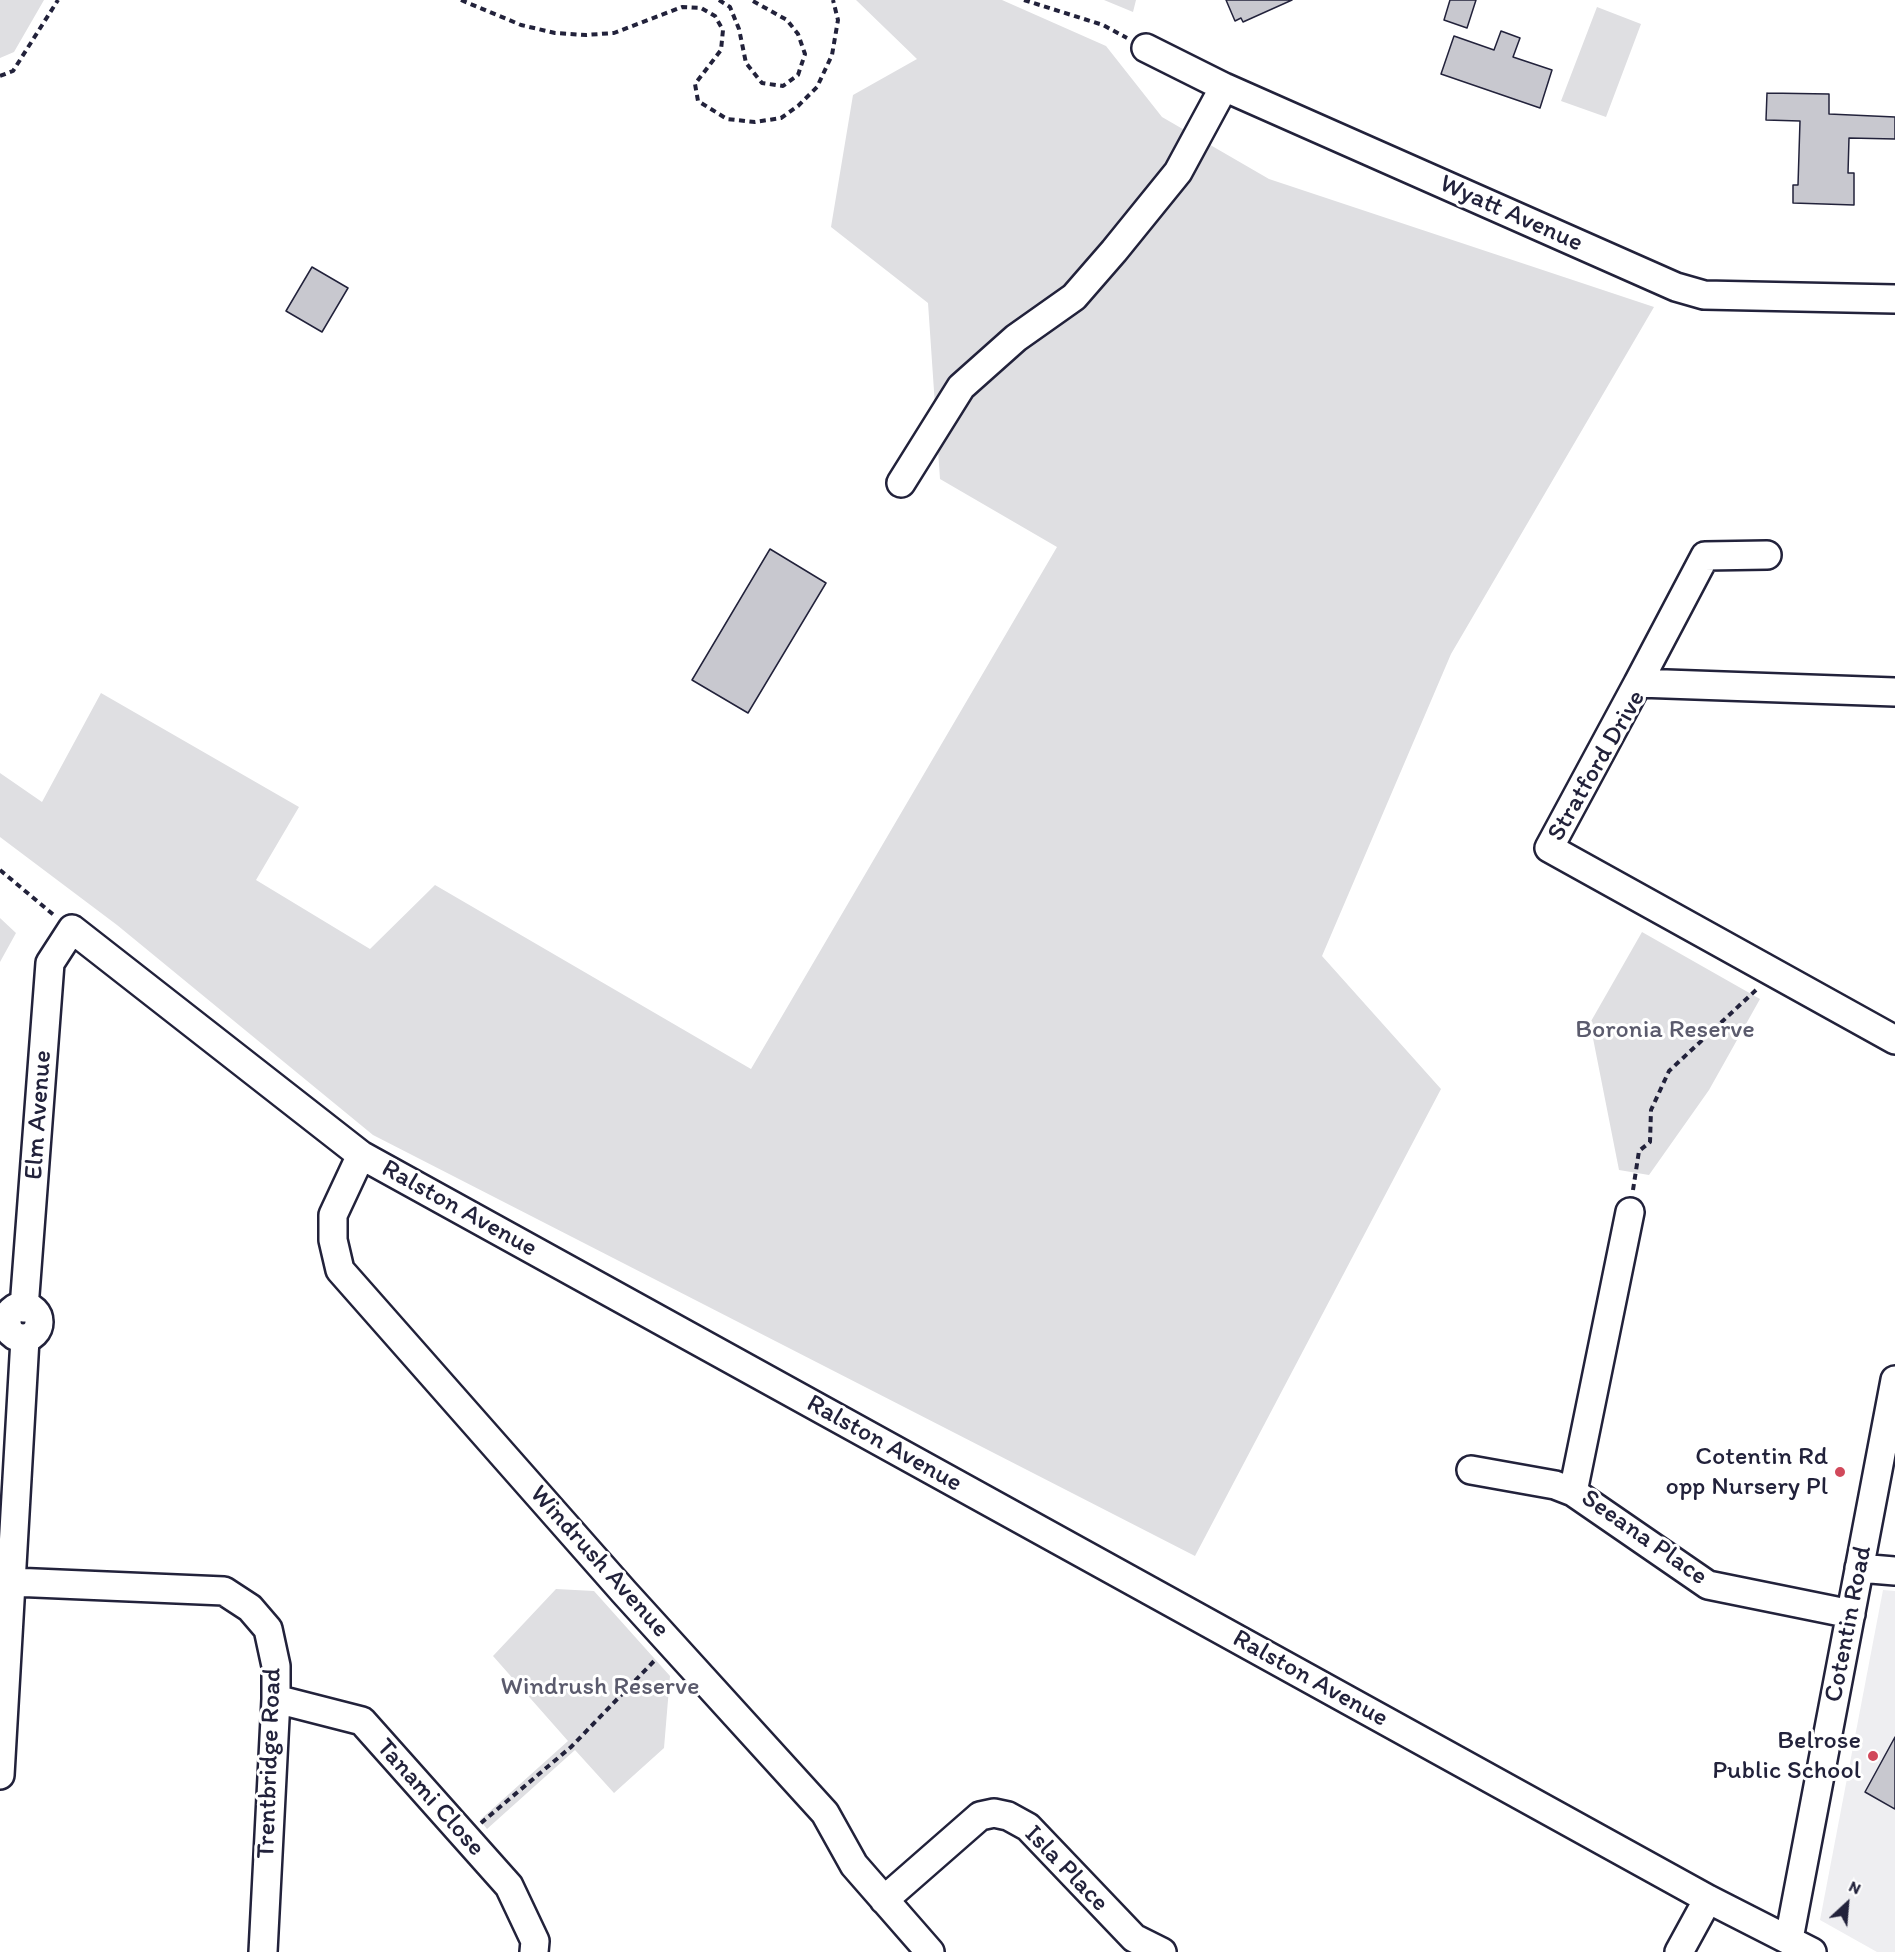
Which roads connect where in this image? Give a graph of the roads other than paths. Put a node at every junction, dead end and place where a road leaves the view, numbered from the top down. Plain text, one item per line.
1 (1146, 48) road end
2 (1224, 87) junction
3 (1895, 299) edge
4 (901, 483) dead end
5 (1767, 555) dead end
6 (1638, 682) junction
7 (1895, 692) edge
8 (72, 929) joint
9 (1895, 1040) edge
10 (361, 1155) junction
11 (1630, 1212) road end
12 (14, 1322) edge
13 (1895, 1380) edge
14 (1471, 1470) dead end
15 (1573, 1492) junction
16 (1859, 1568) junction
17 (1895, 1571) edge
18 (12, 1582) junction
19 (1851, 1614) junction
20 (276, 1700) junction
21 (0, 1775) edge
22 (1708, 1899) junction
23 (884, 1900) junction
24 (1800, 1946) edge
25 (263, 1952) edge
26 (534, 1952) edge
27 (930, 1952) edge
28 (1162, 1952) edge
29 (1679, 1952) edge

1 - 2 street, Wyatt Avenue
2 - 3 street, Wyatt Avenue
2 - 4 street
5 - 6 street
6 - 7 street, Stratford Drive
6 - 9 street, Stratford Drive
8 - 10 street, Ralston Avenue
8 - 12 street, Elm Avenue
10 - 22 street, Ralston Avenue
10 - 23 street, Windrush Avenue
11 - 15 street, Seeana Place
12 - 18 street, Elm Avenue
13 - 16 street, Cotentin Road
14 - 15 street
15 - 19 street, Seeana Place
16 - 17 street
16 - 19 street, Cotentin Road
18 - 20 street, Trentbridge Road
18 - 21 street, Elm Avenue
19 - 24 street, Cotentin Road
20 - 25 street, Trentbridge Road
20 - 26 street, Tanami Close
22 - 24 street, Ralston Avenue
22 - 29 street
23 - 27 street, Windrush Avenue
23 - 28 street, Isla Place

